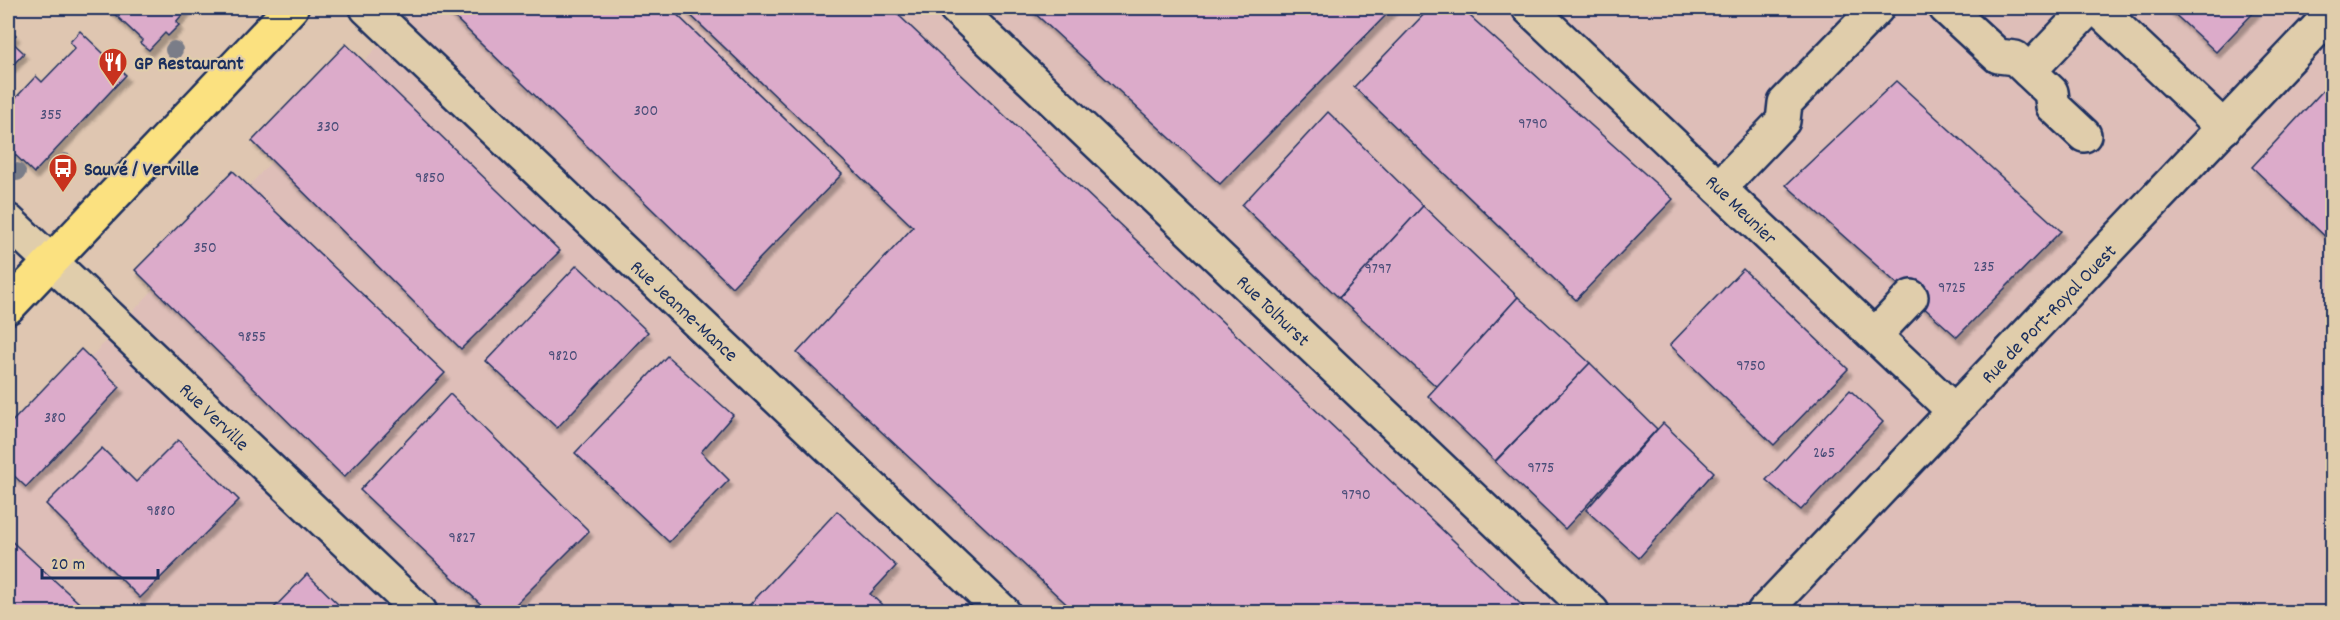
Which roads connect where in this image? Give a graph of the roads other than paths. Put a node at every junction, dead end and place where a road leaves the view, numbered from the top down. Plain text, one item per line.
1 (291, 8) edge
2 (367, 8) edge
3 (956, 8) edge
4 (1529, 8) edge
5 (1877, 8) edge
6 (1946, 8) edge
7 (2089, 8) edge
8 (2097, 8) edge
9 (2332, 13) edge
10 (2029, 71) junction
11 (2224, 128) junction
12 (2084, 135) dead end
13 (1712, 180) junction
14 (8, 221) edge
15 (51, 261) junction
16 (1911, 297) dead end
17 (8, 307) edge
18 (1875, 335) junction
19 (1954, 411) junction
20 (420, 612) edge
21 (1003, 612) edge
22 (1592, 612) edge
23 (1764, 612) edge

1 - 15 main road
2 - 21 street, Rue Jeanne-Mance
3 - 22 street, Rue Tolhurst
4 - 13 street, Rue Meunier
5 - 13 street
6 - 10 street
7 - 10 street
8 - 11 street
9 - 11 street, Rue de Port-Royal Ouest
10 - 12 street
11 - 19 street, Rue de Port-Royal Ouest
13 - 18 street, Rue Meunier
14 - 15 street, Rue Verville
15 - 17 main road
15 - 20 street, Rue Verville
16 - 18 street
18 - 19 street, Rue Meunier
19 - 23 street, Rue de Port-Royal Ouest

